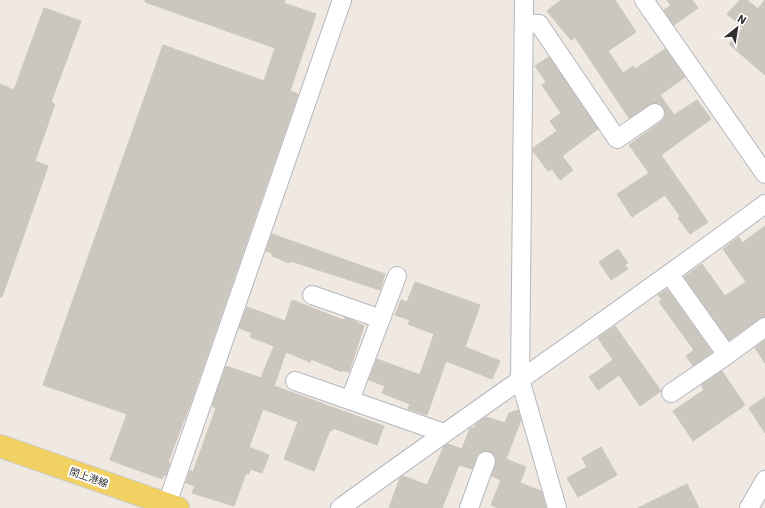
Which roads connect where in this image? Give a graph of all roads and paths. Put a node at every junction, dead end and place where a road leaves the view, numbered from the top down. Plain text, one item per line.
1 (342, 0) edge
2 (524, 0) edge
3 (644, 0) edge
4 (524, 23) junction
5 (655, 113) dead end
6 (765, 174) edge
7 (765, 204) edge
8 (670, 275) junction
9 (397, 276) dead end
10 (312, 295) dead end
11 (381, 319) junction
12 (765, 327) edge
13 (727, 355) junction
14 (520, 379) junction
15 (294, 381) dead end
16 (671, 393) dead end
17 (350, 400) junction
18 (444, 433) junction
19 (0, 446) edge
20 (486, 461) dead end
21 (765, 480) edge
22 (172, 506) edge
23 (340, 508) edge
24 (469, 508) edge
25 (557, 508) edge
26 (748, 508) edge

1 - 22 street
2 - 4 street
3 - 6 street
4 - 5 street
4 - 14 street
7 - 8 street
8 - 13 street
8 - 14 street
9 - 11 street
10 - 11 street
11 - 17 street
12 - 13 street
13 - 16 street
14 - 18 street
14 - 25 street
15 - 17 street
17 - 18 street
18 - 23 street
19 - 22 main road, 閖上港線
20 - 24 street
21 - 26 street

